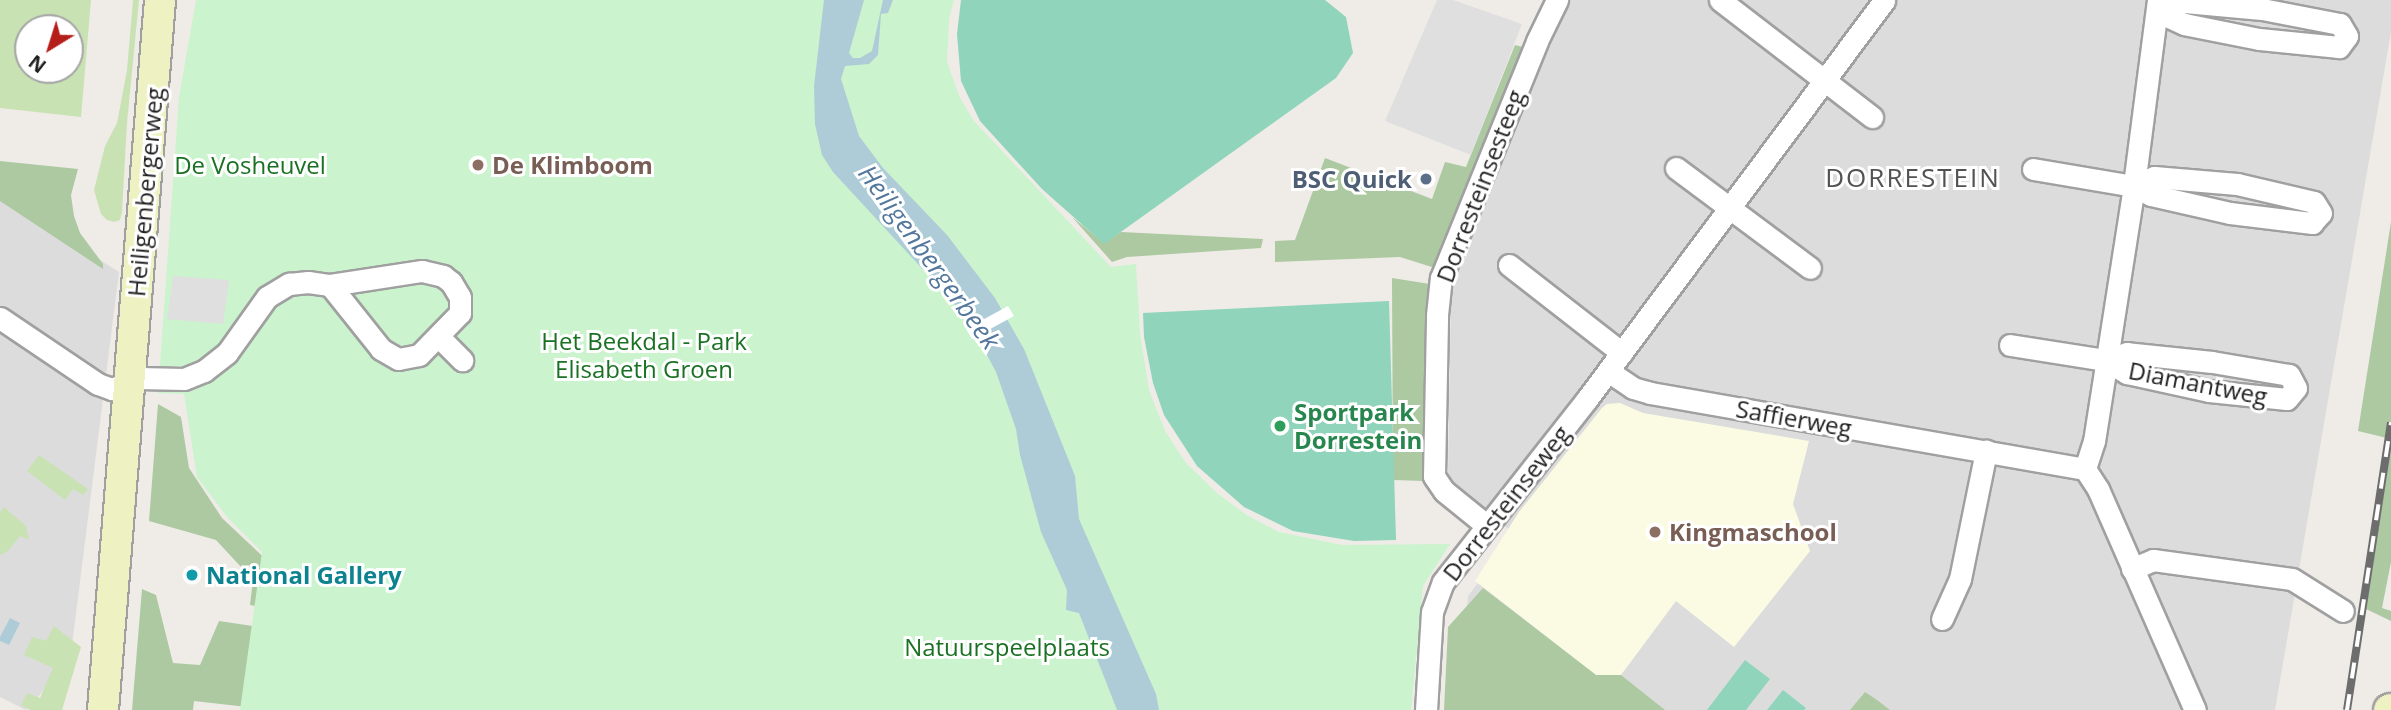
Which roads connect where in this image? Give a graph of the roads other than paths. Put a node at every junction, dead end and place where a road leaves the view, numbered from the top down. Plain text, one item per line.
1 (160, 0) edge
2 (1557, 0) edge
3 (1720, 0) edge
4 (1884, 0) edge
5 (2158, 6) edge
6 (1825, 79) junction
7 (1872, 117) dead end
8 (1676, 168) dead end
9 (2033, 169) dead end
10 (2134, 186) junction
11 (1729, 207) junction
12 (1509, 265) dead end
13 (1810, 268) dead end
14 (330, 285) junction
15 (1, 322) edge
16 (439, 337) junction
17 (2010, 345) dead end
18 (1622, 354) junction
19 (462, 360) dead end
20 (2106, 360) junction
21 (1608, 371) junction
22 (128, 383) junction
23 (1986, 451) junction
24 (2085, 469) junction
25 (1486, 525) junction
26 (2132, 569) junction
27 (2343, 611) dead end
28 (1942, 619) dead end
29 (2178, 676) junction
30 (103, 710) edge
31 (1426, 710) edge
32 (2187, 710) edge
33 (2195, 710) edge

1 - 22 main road, Heiligenbergerweg
2 - 25 street, Dorresteinsesteeg
3 - 6 street
4 - 6 street, Dorresteinseweg
5 - 5 street
5 - 10 street, Diamantweg
6 - 7 street
6 - 11 street, Dorresteinseweg
8 - 11 street
9 - 10 street
10 - 10 street
10 - 20 street, Diamantweg
11 - 13 street
11 - 18 street, Dorresteinseweg
12 - 18 street
14 - 16 street
14 - 16 street
14 - 22 street
15 - 22 street
16 - 19 street
17 - 20 street, Diamantweg
18 - 21 street, Dorresteinseweg
20 - 20 street, Diamantweg
20 - 24 street, Diamantweg
21 - 23 street, Saffierweg
21 - 25 street, Dorresteinseweg
22 - 30 main road, Heiligenbergerweg
23 - 24 street, Saffierweg
23 - 28 street
24 - 26 street
25 - 31 street, Dorresteinseweg
26 - 27 street
26 - 29 street
29 - 32 street
29 - 33 street

